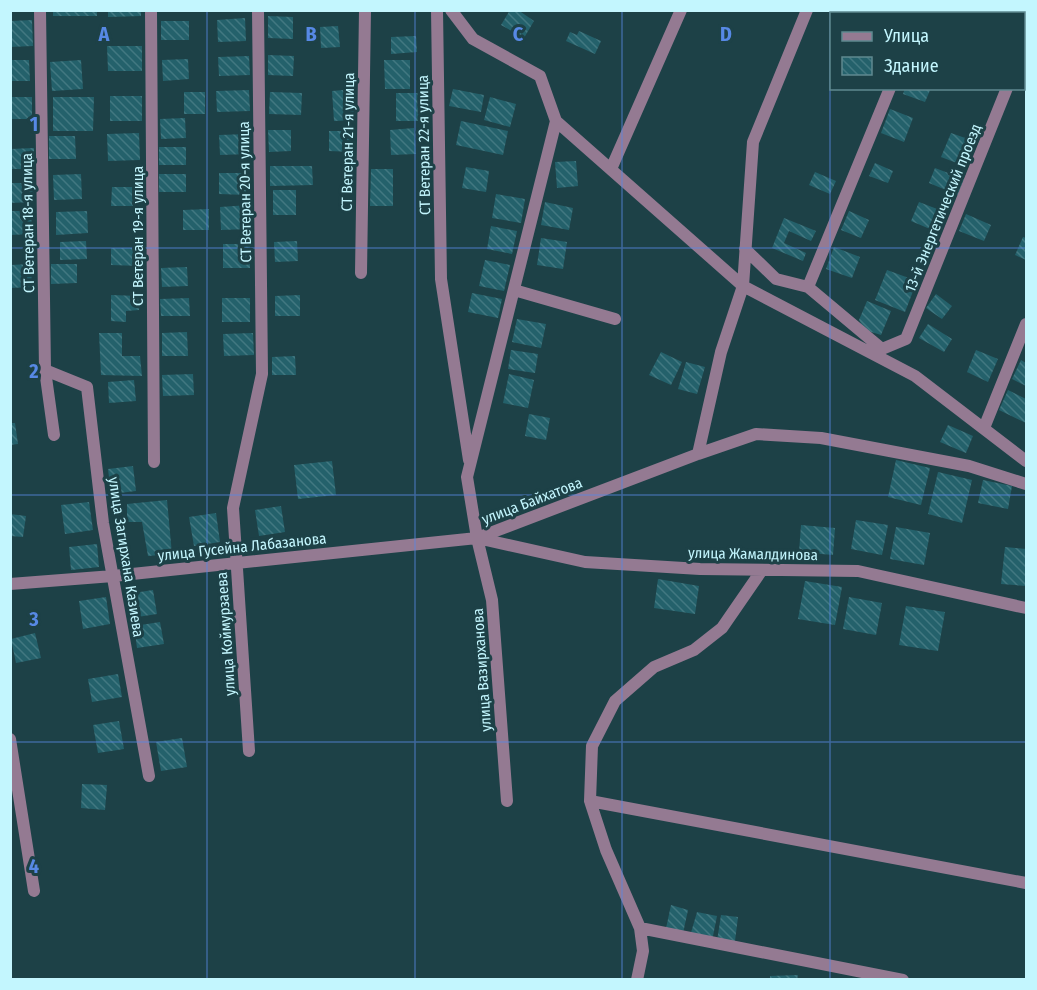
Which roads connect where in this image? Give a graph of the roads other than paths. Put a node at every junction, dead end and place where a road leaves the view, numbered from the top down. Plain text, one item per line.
1 (40, 10) edge
2 (151, 10) edge
3 (258, 10) edge
4 (365, 10) edge
5 (437, 10) edge
6 (451, 10) edge
7 (681, 10) edge
8 (807, 10) edge
9 (889, 90) edge
10 (1006, 90) edge
11 (556, 121) junction
12 (611, 169) junction
13 (745, 249) junction
14 (361, 273) dead end
15 (810, 281) junction
16 (743, 286) junction
17 (514, 290) junction
18 (615, 319) dead end
19 (1026, 324) edge
20 (882, 349) junction
21 (45, 370) junction
22 (262, 374) joint
23 (915, 376) junction
24 (984, 428) junction
25 (54, 435) dead end
26 (698, 454) junction
27 (1026, 460) edge
28 (154, 462) dead end
29 (470, 466) junction
30 (1026, 484) edge
31 (477, 538) junction
32 (237, 562) junction
33 (762, 570) junction
34 (113, 576) junction
35 (10, 584) edge
36 (1026, 608) edge
37 (10, 739) edge
38 (249, 751) dead end
39 (149, 776) dead end
40 (507, 801) dead end
41 (590, 801) junction
42 (1026, 883) edge
43 (34, 891) dead end
44 (640, 928) junction
45 (637, 980) edge
46 (903, 980) edge

1 - 21 street, СТ Ветеран 18-я улица
2 - 28 street, СТ Ветеран 19-я улица
3 - 22 street, СТ Ветеран 20-я улица
4 - 14 street, СТ Ветеран 21-я улица
5 - 29 street, СТ Ветеран 22-я улица
6 - 11 street
7 - 12 street
8 - 13 street
9 - 15 street
10 - 20 street, 13-й Энергетический проезд
11 - 12 street
11 - 17 street, улица Байхатова
12 - 16 street
13 - 15 street
13 - 16 street
15 - 20 street
16 - 23 street
16 - 26 street
17 - 18 street
17 - 29 street, улица Байхатова
19 - 24 street
20 - 23 street
21 - 25 street, СТ Ветеран 18-я улица
21 - 34 street, улица Загирхана Казиева
22 - 32 street, улица Коймурзаева
23 - 24 street
24 - 27 street
26 - 30 street, улица Байхатова
26 - 31 street, улица Байхатова
29 - 31 street, улица Байхатова
31 - 32 street, улица Гусейна Лабазанова
31 - 33 street, улица Жамалдинова
31 - 40 street, улица Вазирханова
32 - 34 street, улица Гусейна Лабазанова
32 - 38 street, улица Коймурзаева
33 - 36 street, улица Жамалдинова
33 - 41 street
34 - 35 street, улица Гусейна Лабазанова
34 - 39 street, улица Загирхана Казиева
37 - 43 street
41 - 42 street
41 - 44 street
44 - 45 street
44 - 46 street

